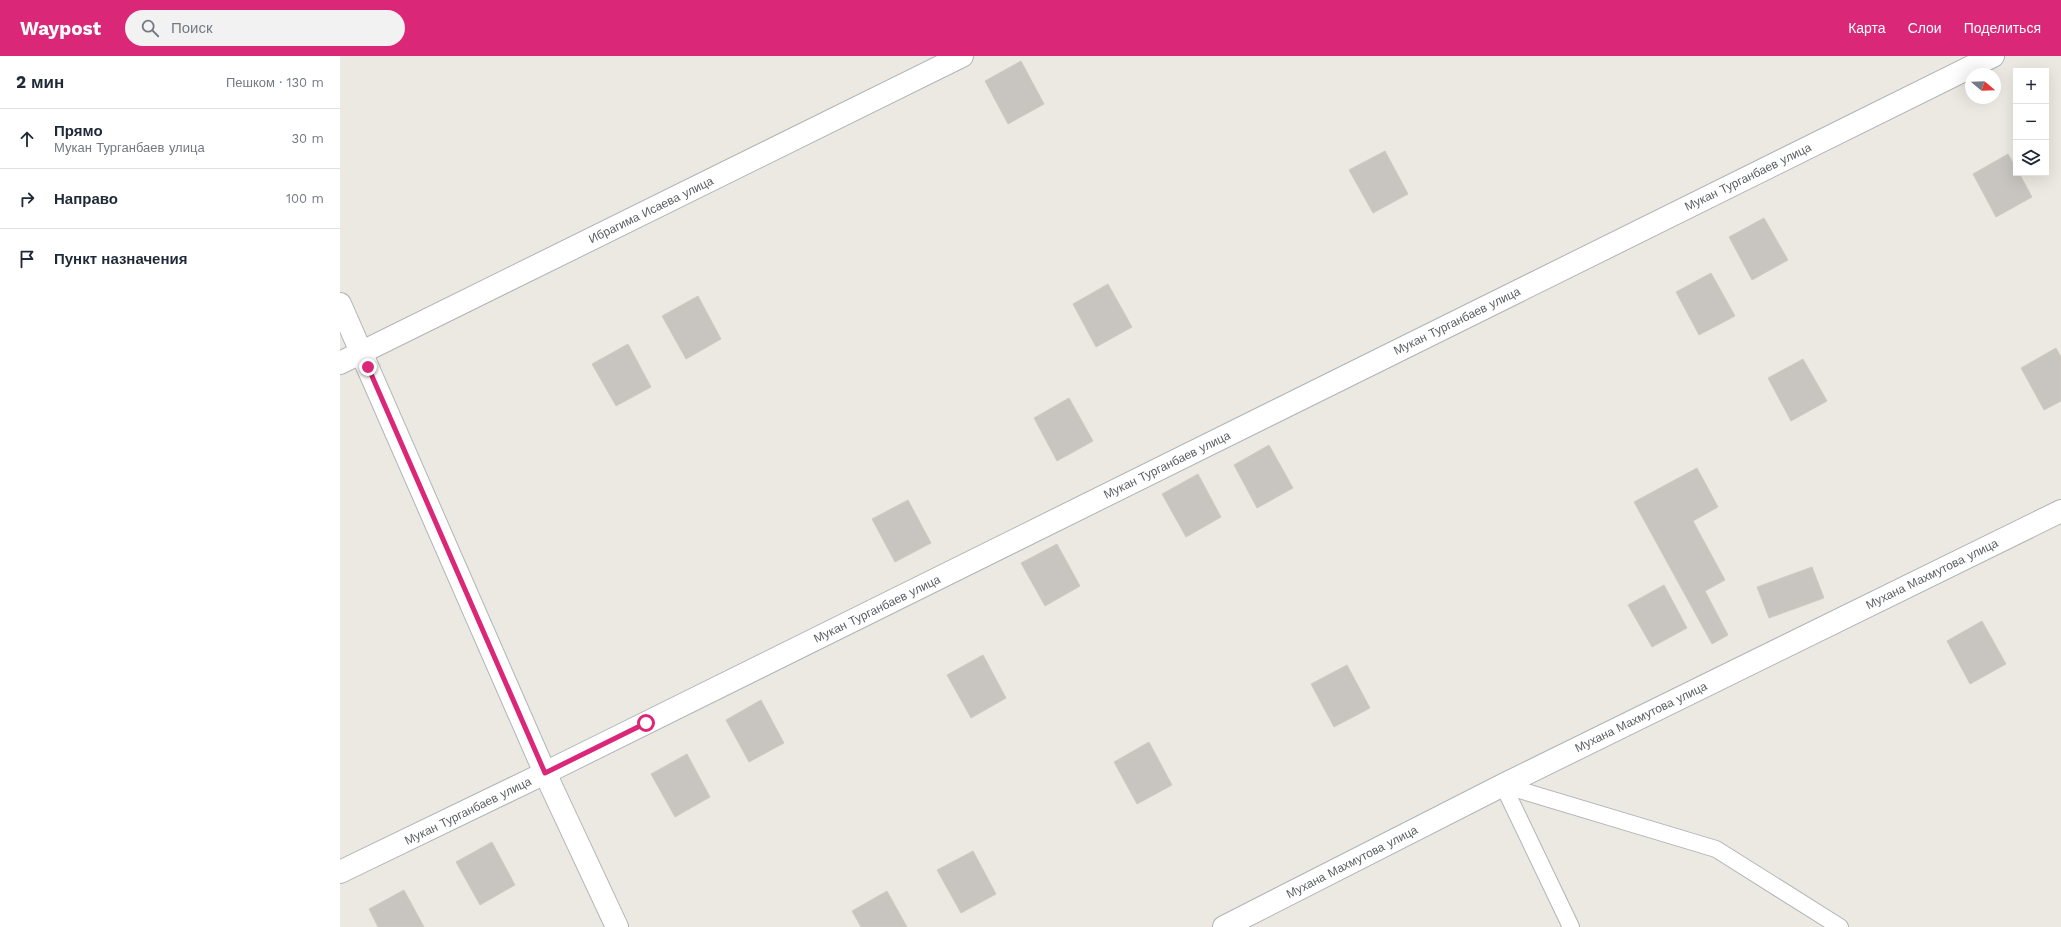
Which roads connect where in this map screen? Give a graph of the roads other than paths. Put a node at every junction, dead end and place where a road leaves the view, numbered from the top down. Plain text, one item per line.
1 (962, 56) edge
2 (1993, 56) edge
3 (340, 304) edge
4 (361, 353) junction
5 (340, 363) edge
6 (2061, 511) edge
7 (545, 773) junction
8 (1503, 785) junction
9 (340, 872) edge
10 (617, 927) edge
11 (1224, 927) edge
12 (1571, 927) edge
13 (1840, 927) edge

1 - 4 street, Ибрагима Исаева улица
2 - 7 street, Мукан Турганбаев улица
3 - 4 street
4 - 5 street, Ибрагима Исаева улица
4 - 7 street
6 - 8 street, Мухана Махмутова улица
7 - 9 street, Мукан Турганбаев улица
7 - 10 street
8 - 11 street, Мухана Махмутова улица
8 - 12 lane
8 - 13 lane

